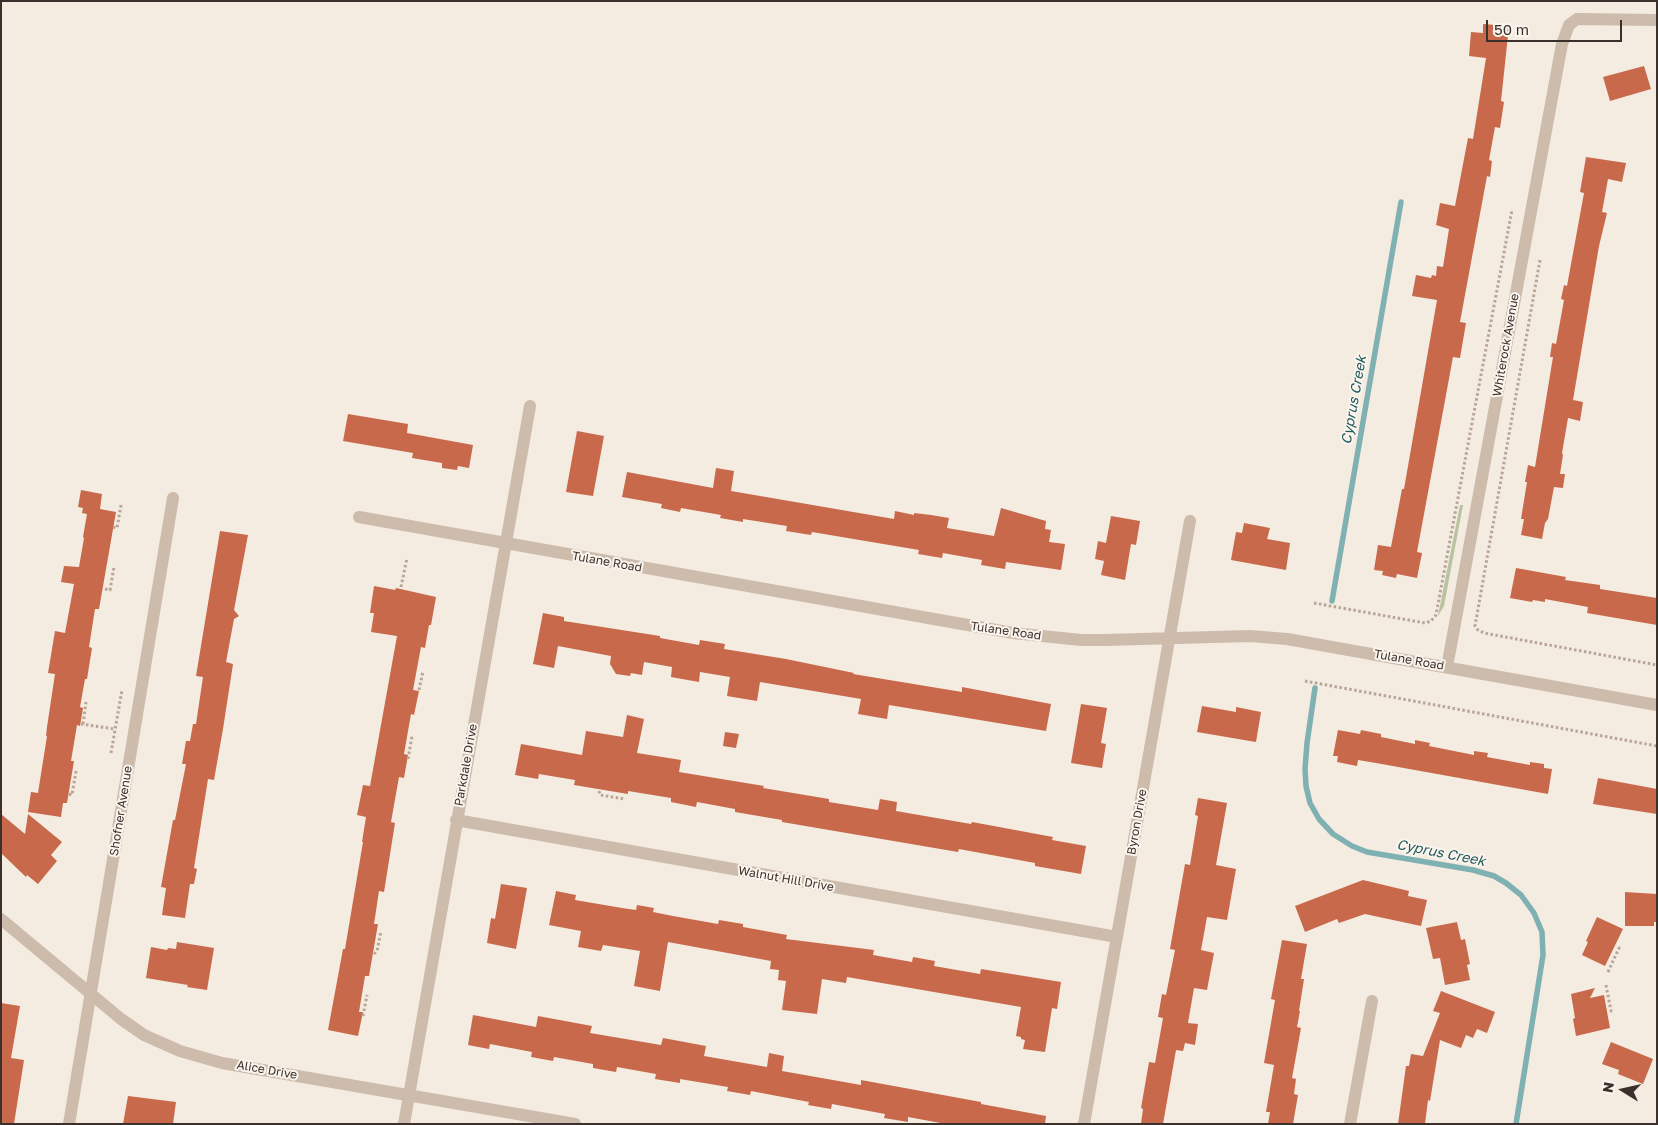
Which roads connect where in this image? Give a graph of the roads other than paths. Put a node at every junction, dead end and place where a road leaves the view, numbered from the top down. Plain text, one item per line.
1 (1657, 20) edge
2 (530, 406) dead end
3 (173, 498) dead end
4 (359, 517) dead end
5 (1190, 521) dead end
6 (506, 544) junction
7 (1169, 638) junction
8 (1446, 667) junction
9 (1657, 705) edge
10 (456, 820) junction
11 (1, 919) edge
12 (1117, 937) junction
13 (91, 993) junction
14 (1372, 1001) dead end
15 (409, 1094) junction
16 (69, 1124) edge
17 (404, 1124) edge
18 (575, 1124) edge
19 (1084, 1124) edge
20 (1350, 1124) edge

1 - 8 street, Whiterock Avenue
2 - 6 street, Parkdale Drive
3 - 13 street, Shofner Avenue
4 - 6 street, Tulane Road
5 - 7 street, Byron Drive
6 - 7 street, Tulane Road
6 - 10 street, Parkdale Drive
7 - 8 street, Tulane Road
7 - 12 street, Byron Drive
8 - 9 street, Tulane Road
10 - 12 street, Walnut Hill Drive
10 - 15 street, Parkdale Drive
11 - 13 street, Alice Drive
12 - 19 street, Byron Drive
13 - 15 street, Alice Drive
13 - 16 street, Shofner Avenue
14 - 20 street
15 - 17 street, Parkdale Drive
15 - 18 street, Alice Drive

